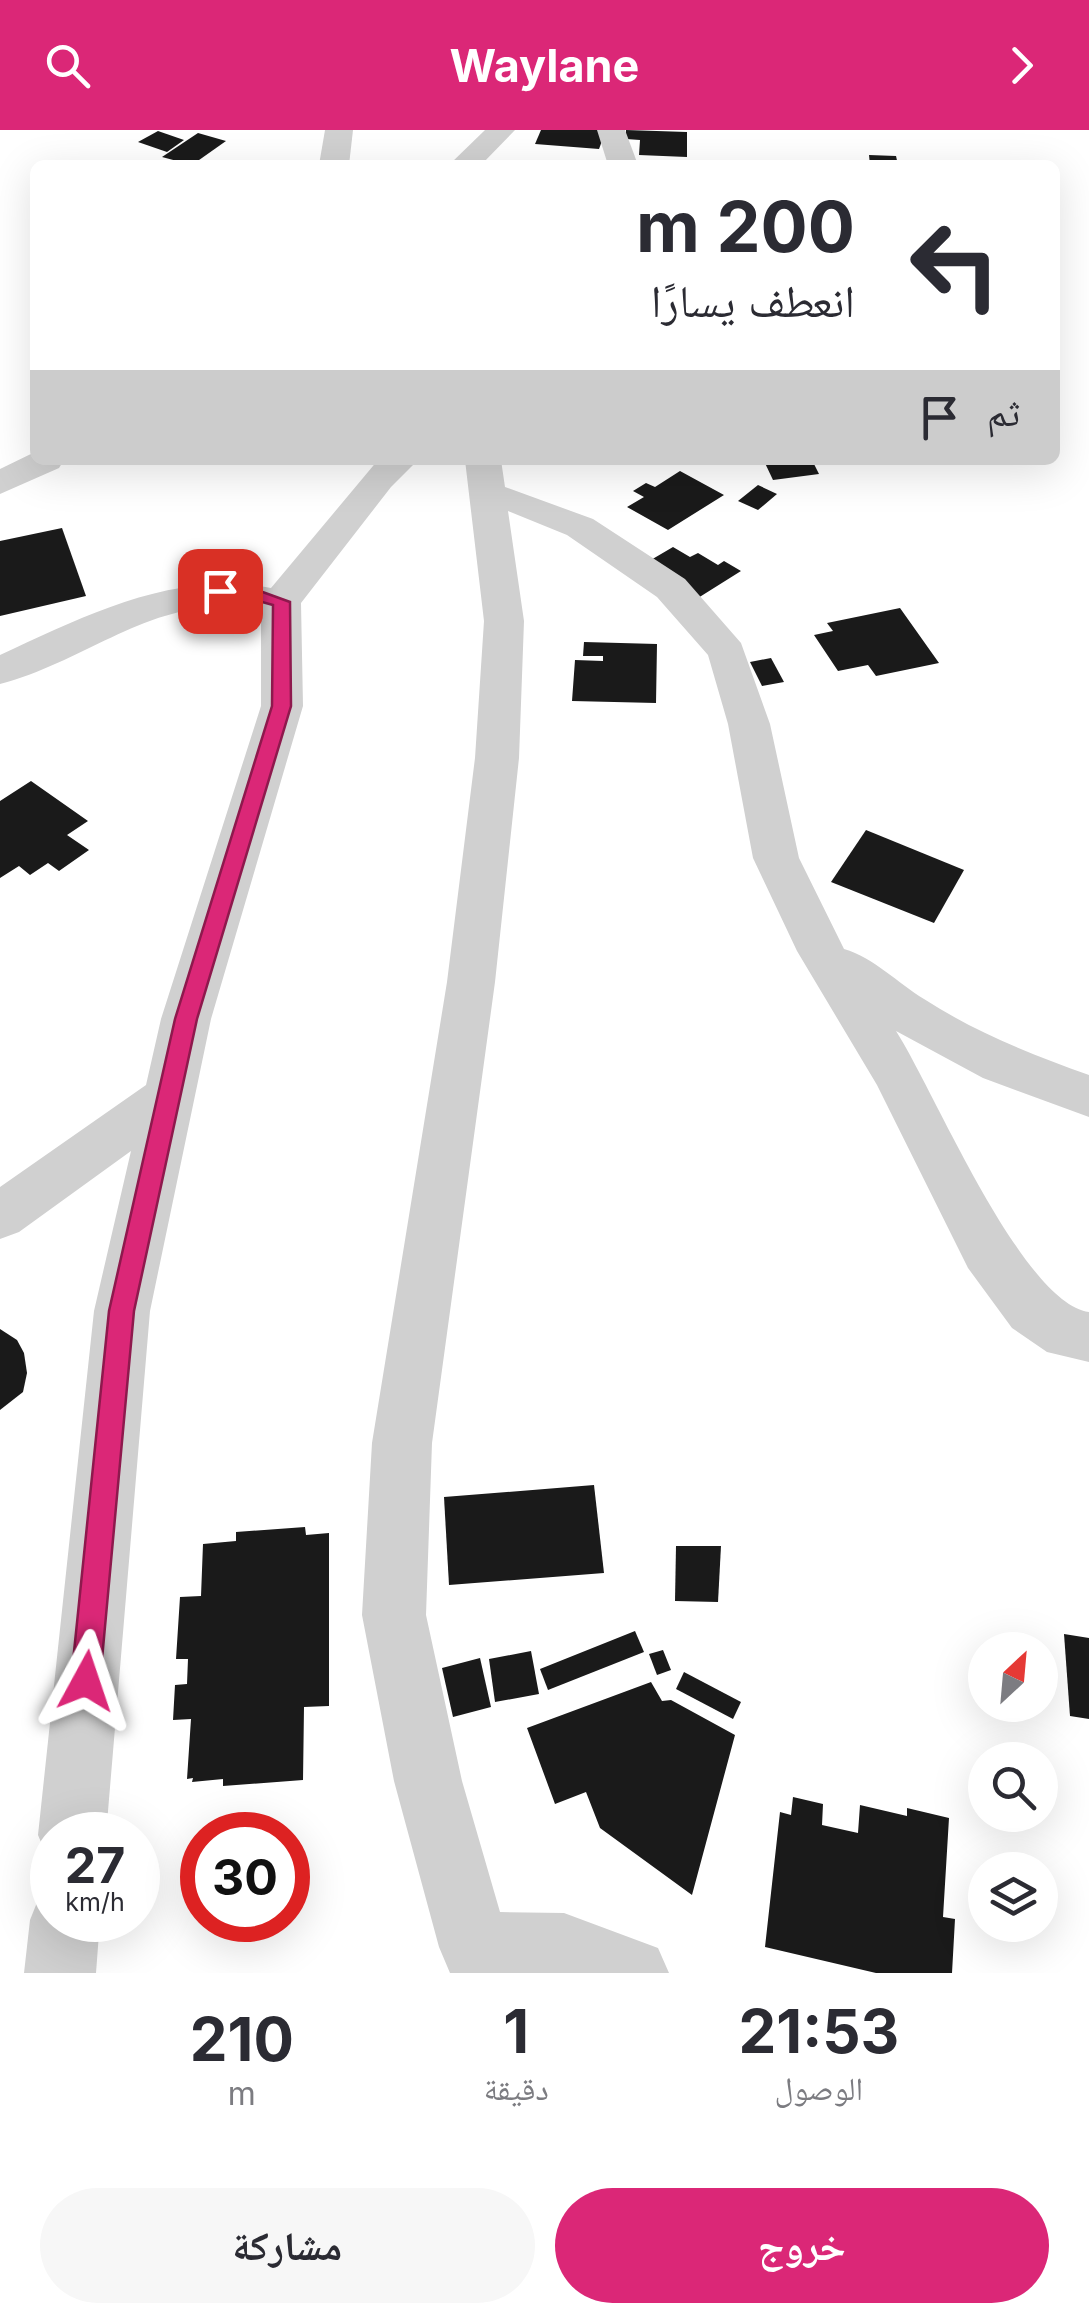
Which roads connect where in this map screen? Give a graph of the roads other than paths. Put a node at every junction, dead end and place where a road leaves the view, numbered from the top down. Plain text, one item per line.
1 (338, 130) edge
2 (500, 130) edge
3 (611, 130) edge
4 (335, 160) edge
5 (469, 160) edge
6 (621, 160) edge
7 (36, 465) edge
8 (394, 465) edge
9 (486, 477) edge
10 (0, 482) edge
11 (282, 602) junction
12 (0, 671) edge
13 (821, 951) junction
14 (169, 1096) junction
15 (1089, 1096) edge
16 (0, 1216) edge
17 (1089, 1337) edge
18 (74, 1812) edge
19 (63, 1942) edge
20 (481, 1960) edge
21 (60, 1973) edge
22 (633, 1973) edge

1 - 4 street
2 - 5 street
3 - 6 street
7 - 10 street
8 - 11 street
9 - 13 street
9 - 20 street
11 - 12 street
11 - 14 street
13 - 15 street
13 - 17 street
14 - 16 street
14 - 18 street
19 - 21 street
20 - 22 street

